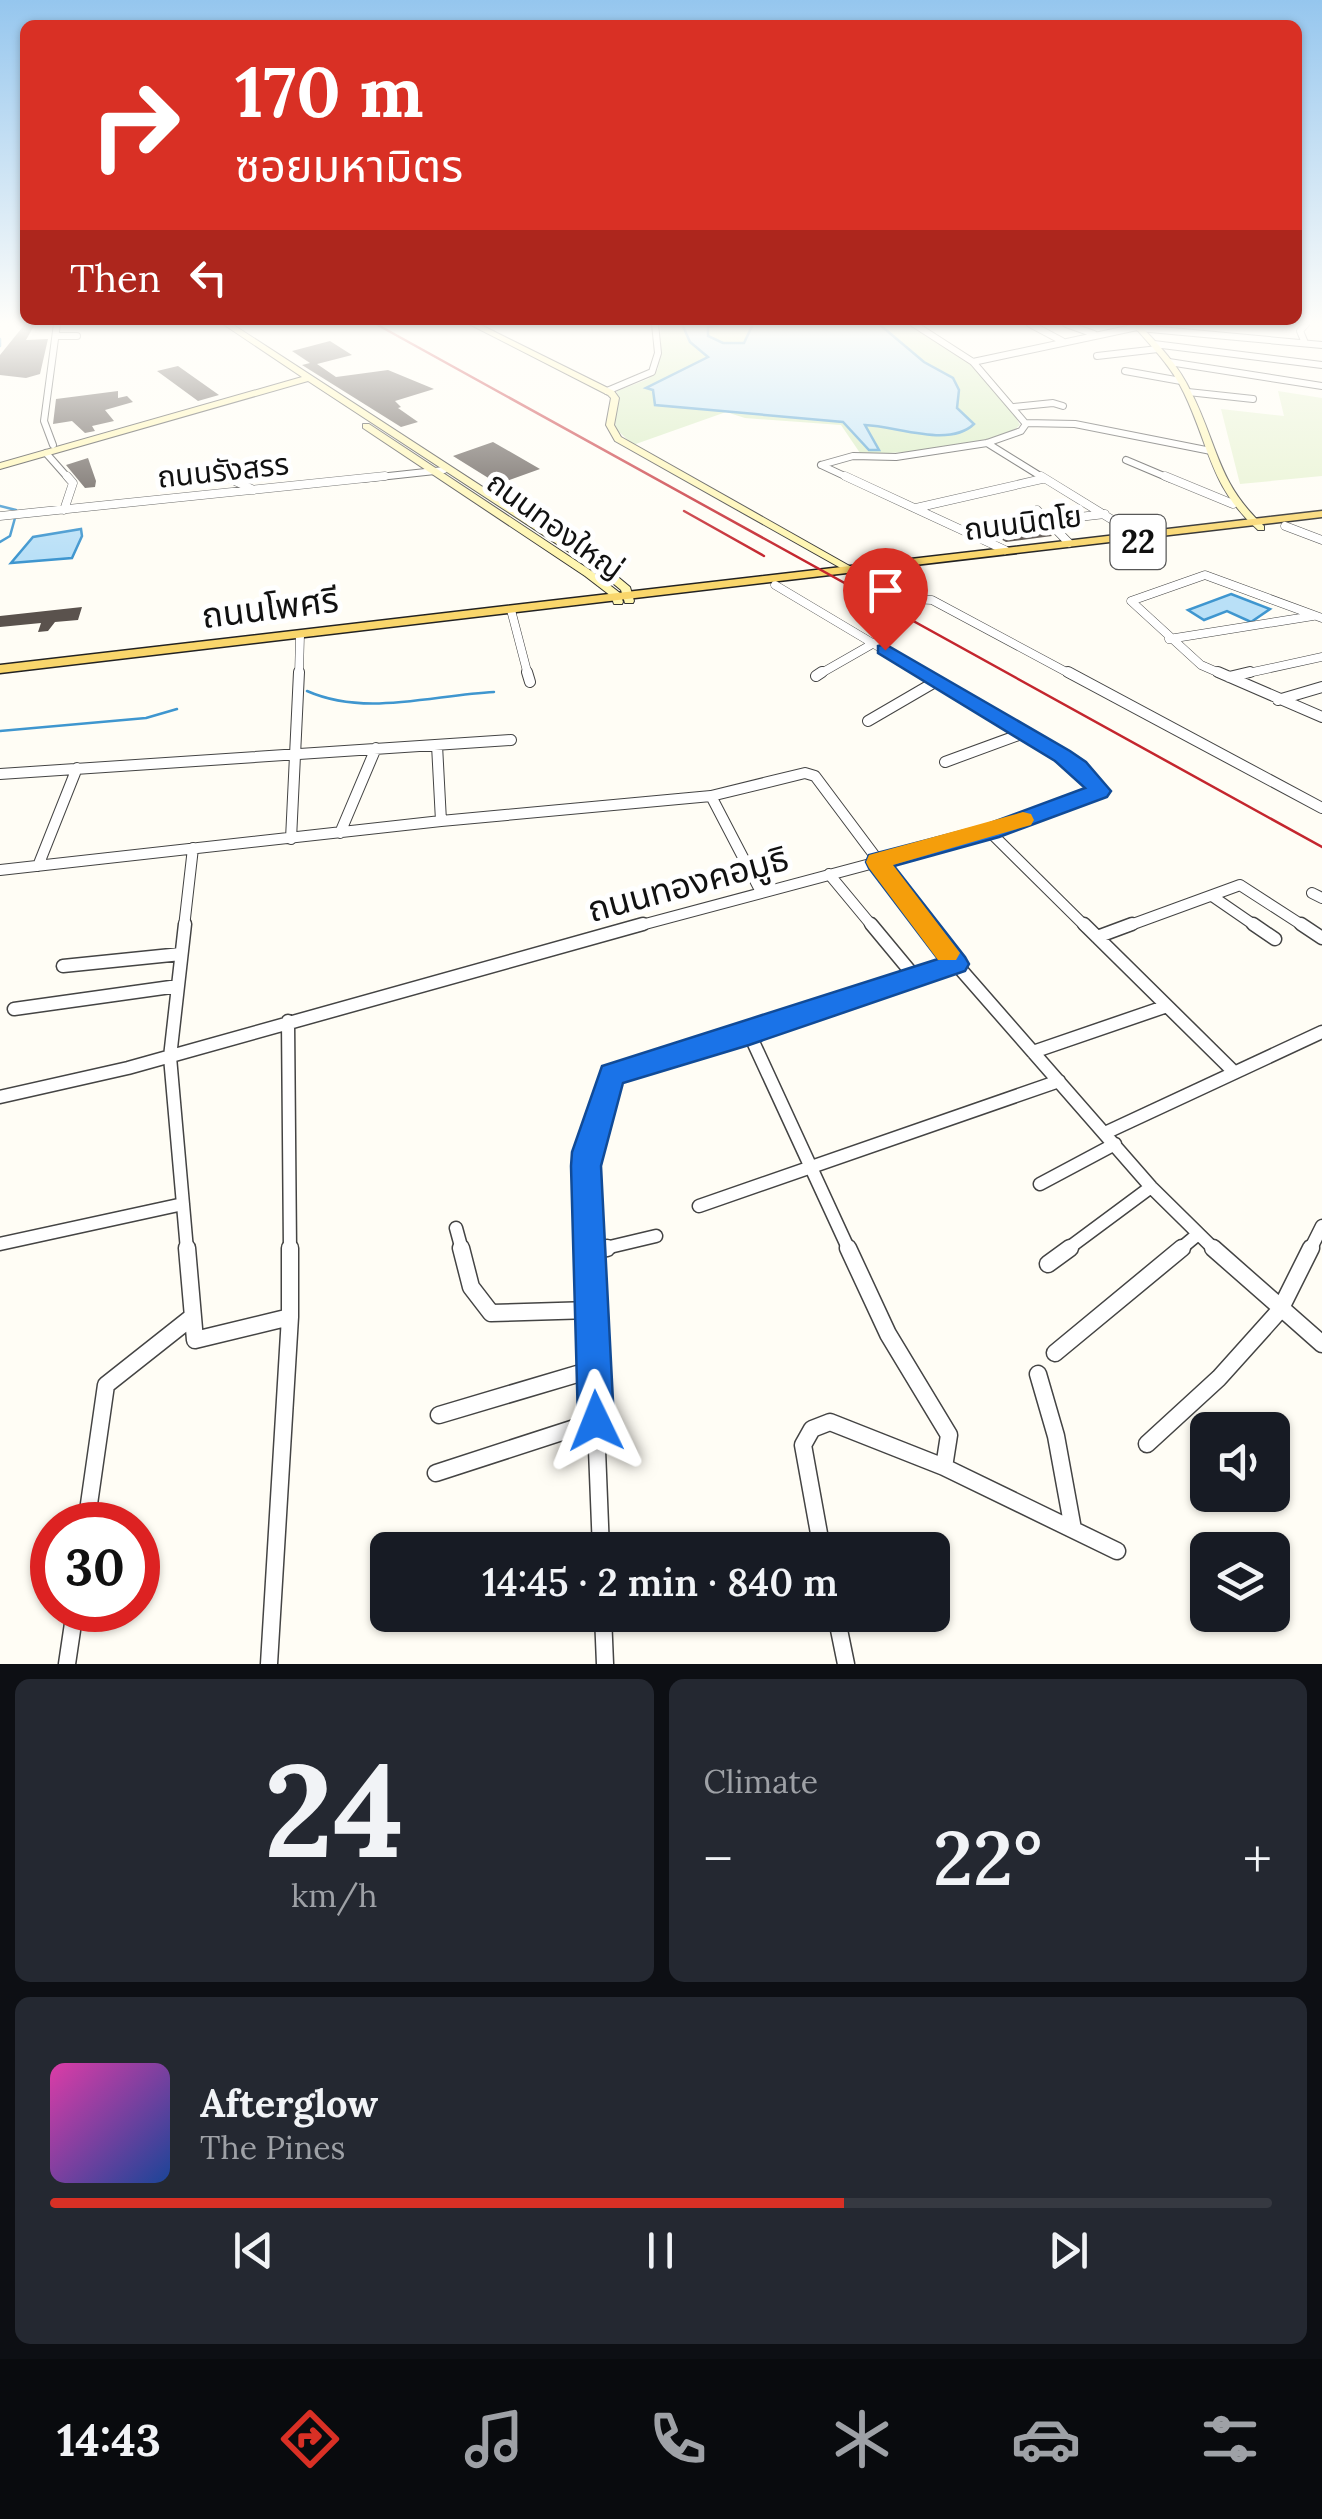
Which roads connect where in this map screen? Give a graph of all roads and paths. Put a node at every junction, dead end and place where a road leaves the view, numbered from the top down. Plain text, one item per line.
1 (47, 402) edge
2 (215, 402) edge
3 (334, 402) edge
4 (339, 402) edge
5 (615, 402) edge
6 (1009, 402) edge
7 (1192, 402) edge
8 (1063, 406) dead end
9 (1014, 407) junction
10 (1026, 423) junction
11 (987, 442) junction
12 (52, 449) junction
13 (1211, 451) junction
14 (1126, 460) dead end
15 (0, 463) edge
16 (205, 467) dead end
17 (450, 468) junction
18 (436, 473) junction
19 (1042, 479) junction
20 (256, 491) junction
21 (1233, 504) junction
22 (916, 508) junction
23 (64, 510) junction
24 (1037, 510) dead end
25 (1106, 514) junction
26 (1322, 514) edge
27 (0, 516) edge
28 (1047, 521) junction
29 (1322, 522) edge
30 (1281, 523) junction
31 (1257, 525) junction
32 (974, 529) dead end
33 (1137, 536) junction
34 (1322, 540) edge
35 (1069, 543) junction
36 (1010, 552) junction
37 (602, 569) junction
38 (852, 573) junction
39 (590, 574) junction
40 (776, 585) junction
41 (663, 597) junction
42 (623, 598) junction
43 (589, 606) junction
44 (546, 607) junction
45 (511, 610) junction
46 (1318, 617) edge
47 (300, 635) junction
48 (1169, 639) junction
49 (874, 643) junction
50 (1322, 658) edge
51 (0, 670) edge
52 (816, 676) dead end
53 (1228, 677) junction
54 (530, 682) dead end
55 (934, 682) junction
56 (1322, 687) edge
57 (1278, 700) junction
58 (1322, 717) edge
59 (868, 722) dead end
60 (1024, 733) junction
61 (510, 740) dead end
62 (437, 744) junction
63 (376, 748) junction
64 (298, 753) junction
65 (944, 762) dead end
66 (77, 768) junction
67 (0, 774) edge
68 (711, 796) junction
69 (1322, 808) edge
70 (441, 821) junction
71 (990, 832) junction
72 (340, 833) junction
73 (290, 839) junction
74 (193, 848) junction
75 (877, 862) junction
76 (38, 866) junction
77 (0, 870) edge
78 (830, 874) junction
79 (761, 892) junction
80 (1212, 896) junction
81 (1097, 937) junction
82 (1322, 938) edge
83 (1276, 939) dead end
84 (181, 954) junction
85 (956, 964) junction
86 (62, 966) dead end
87 (915, 977) junction
88 (178, 986) junction
89 (1166, 1006) junction
90 (14, 1008) dead end
91 (288, 1021) junction
92 (1322, 1032) edge
93 (749, 1034) junction
94 (1033, 1052) junction
95 (170, 1057) junction
96 (1232, 1070) junction
97 (1059, 1082) junction
98 (0, 1096) edge
99 (1110, 1139) junction
100 (814, 1170) junction
101 (1040, 1184) dead end
102 (1151, 1187) junction
103 (183, 1204) junction
104 (699, 1206) dead end
105 (456, 1228) dead end
106 (1197, 1235) junction
107 (1320, 1235) edge
108 (656, 1236) dead end
109 (0, 1244) edge
110 (589, 1252) junction
111 (1048, 1264) dead end
112 (591, 1310) junction
113 (1280, 1310) junction
114 (192, 1317) junction
115 (290, 1317) junction
116 (1322, 1344) edge
117 (1056, 1354) dead end
118 (594, 1368) junction
119 (1038, 1374) dead end
120 (440, 1415) dead end
121 (596, 1421) junction
122 (1146, 1444) dead end
123 (944, 1468) junction
124 (436, 1473) dead end
125 (89, 1502) edge
126 (1073, 1529) junction
127 (600, 1532) edge
128 (819, 1532) edge
129 (1118, 1550) dead end
130 (72, 1632) edge
131 (604, 1632) edge
132 (839, 1632) edge
133 (68, 1664) edge
134 (270, 1664) edge
135 (605, 1664) edge
136 (846, 1664) edge

1 - 12 street
2 - 12 street
3 - 18 street, ถนนทองใหญ่
4 - 17 street, ถนนทองใหญ่
5 - 38 street
6 - 9 street
7 - 13 street
8 - 9 street
9 - 10 street
10 - 11 street
10 - 13 street
11 - 19 street
11 - 22 street
12 - 15 street
12 - 23 street
13 - 21 street
14 - 21 street
16 - 20 street
17 - 18 street, ถนนรังสรร
17 - 37 street, ถนนทองใหญ่
18 - 20 street, ถนนรังสรร
18 - 39 street, ถนนทองใหญ่
19 - 22 street
19 - 25 street
20 - 23 street, ถนนรังสรร
21 - 31 street
22 - 36 street
23 - 27 street, ถนนรังสรร
24 - 28 street
25 - 28 street
25 - 33 street
26 - 30 main road, ถนนนิตโย / 22
28 - 32 street
28 - 35 street
29 - 30 main road, ถนนนิตโย / 22
30 - 31 main road, ถนนนิตโย / 22
30 - 34 street
31 - 33 main road, ถนนนิตโย / 22
31 - 36 main road, ถนนนิตโย / 22
33 - 35 main road, ถนนนิตโย / 22
35 - 36 main road, ถนนนิตโย / 22
36 - 38 main road, ถนนนิตโย
37 - 39 street
37 - 42 street, ถนนทองใหญ่
38 - 40 main road, ถนนโพศรี
38 - 42 main road, ถนนโพศรี
38 - 69 street
39 - 42 street, ถนนทองใหญ่
40 - 41 main road, ถนนโพศรี
40 - 49 street
41 - 42 main road, ถนนโพศรี
41 - 43 main road
42 - 43 main road, ถนนโพศรี
42 - 44 main road, ถนนโพศรี
43 - 44 main road, ถนนโพศรี
44 - 45 main road, ถนนโพศรี
45 - 47 main road, ถนนโพศรี
45 - 54 street
46 - 48 street
46 - 48 street
47 - 51 main road, ถนนโพศรี
47 - 64 street
48 - 53 street
49 - 52 street
49 - 55 street
50 - 53 street
53 - 57 street
55 - 59 street
55 - 60 street
56 - 57 street
57 - 58 street
60 - 65 street
60 - 71 street, ถนนทองคอมูธิ
61 - 62 street
62 - 63 street
62 - 70 street
63 - 64 street
63 - 72 street
64 - 66 street
64 - 73 street
66 - 67 street
66 - 76 street
68 - 70 street
68 - 75 street
68 - 79 street
70 - 72 street
71 - 75 street, ถนนทองคอมูธิ
71 - 81 street
72 - 73 street
73 - 74 street
74 - 76 street
74 - 84 street
75 - 78 street, ถนนทองคอมูธิ
75 - 85 street
76 - 77 street
78 - 79 street, ถนนทองคอมูธิ
78 - 87 street
79 - 91 street, ถนนทองคอมูธิ
80 - 81 street
80 - 82 street
80 - 83 street
81 - 89 street
84 - 86 street
84 - 88 street
85 - 87 street
85 - 94 street
87 - 93 street
88 - 90 street
88 - 95 street
89 - 94 street
89 - 96 street
91 - 95 street, ถนนทองคอมูธิ
91 - 115 street
92 - 96 street
93 - 100 street
93 - 110 street
94 - 97 street
95 - 98 street, ถนนทองคอมูธิ
95 - 103 street
96 - 99 street
97 - 99 street
97 - 100 street
99 - 101 street
99 - 102 street
100 - 104 street
100 - 123 street
102 - 106 street
102 - 111 street
103 - 109 street
103 - 114 street
105 - 112 street
106 - 113 street
106 - 117 street
107 - 113 street
108 - 110 street
110 - 112 street
112 - 118 street
113 - 116 street
113 - 122 street
114 - 115 street
114 - 125 street
115 - 134 street
118 - 120 street
118 - 121 street
119 - 126 street
121 - 124 street
121 - 127 street
123 - 126 street
123 - 128 street
126 - 129 street
130 - 133 street
131 - 135 street
132 - 136 street

